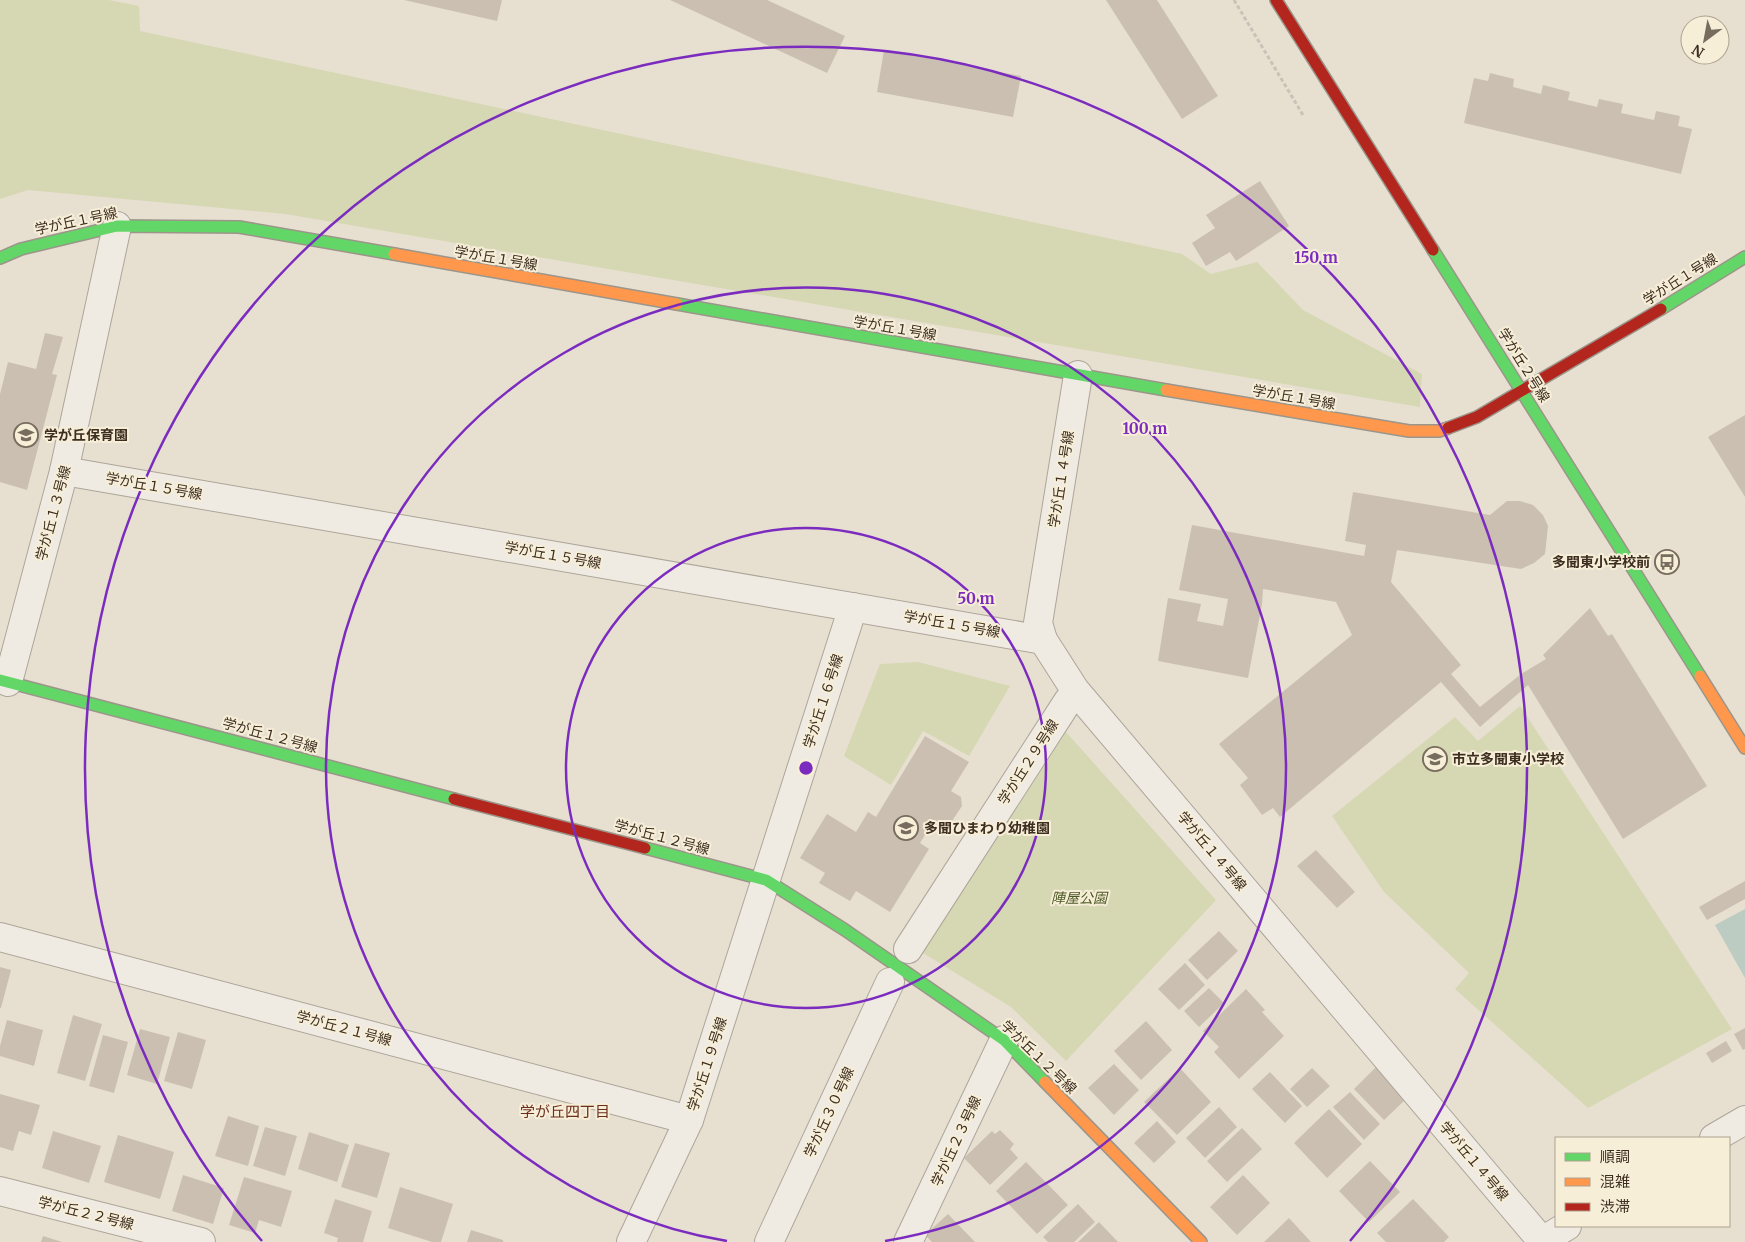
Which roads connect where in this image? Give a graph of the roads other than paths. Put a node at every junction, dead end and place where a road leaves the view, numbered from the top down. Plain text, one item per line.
1 (1276, 0) edge
2 (117, 226) junction
3 (1745, 257) edge
4 (0, 258) edge
5 (1078, 375) junction
6 (1523, 392) junction
7 (64, 471) junction
8 (853, 607) junction
9 (1043, 640) junction
10 (4, 681) edge
11 (1068, 701) dead end
12 (1745, 748) edge
13 (766, 880) junction
14 (0, 937) edge
15 (908, 949) dead end
16 (890, 982) dead end
17 (1004, 1040) junction
18 (689, 1120) junction
19 (1745, 1120) edge
20 (1716, 1137) edge
21 (0, 1191) edge
22 (1565, 1227) edge
23 (1542, 1241) edge
24 (201, 1242) edge
25 (630, 1242) edge
26 (768, 1242) edge
27 (908, 1242) edge
28 (1201, 1242) edge

1 - 6 street, 学が丘２号線
2 - 4 street, 学が丘１号線
2 - 5 street, 学が丘１号線
2 - 7 street, 学が丘１３号線
3 - 6 street, 学が丘１号線
5 - 6 street, 学が丘１号線
5 - 9 street, 学が丘１４号線
6 - 12 street, 学が丘２号線
7 - 8 street, 学が丘１５号線
7 - 10 street, 学が丘１３号線
8 - 9 street, 学が丘１５号線
8 - 13 street, 学が丘１６号線
9 - 23 street, 学が丘１４号線
10 - 13 street, 学が丘１２号線
11 - 15 street, 学が丘２９号線
13 - 17 street, 学が丘１２号線
13 - 18 street, 学が丘１９号線
14 - 18 street, 学が丘２１号線
16 - 26 street, 学が丘３０号線
17 - 27 street, 学が丘２３号線
17 - 28 street, 学が丘１２号線
18 - 25 street, 学が丘１９号線
19 - 20 street
21 - 24 street, 学が丘２２号線
22 - 23 street, 学が丘１４号線

